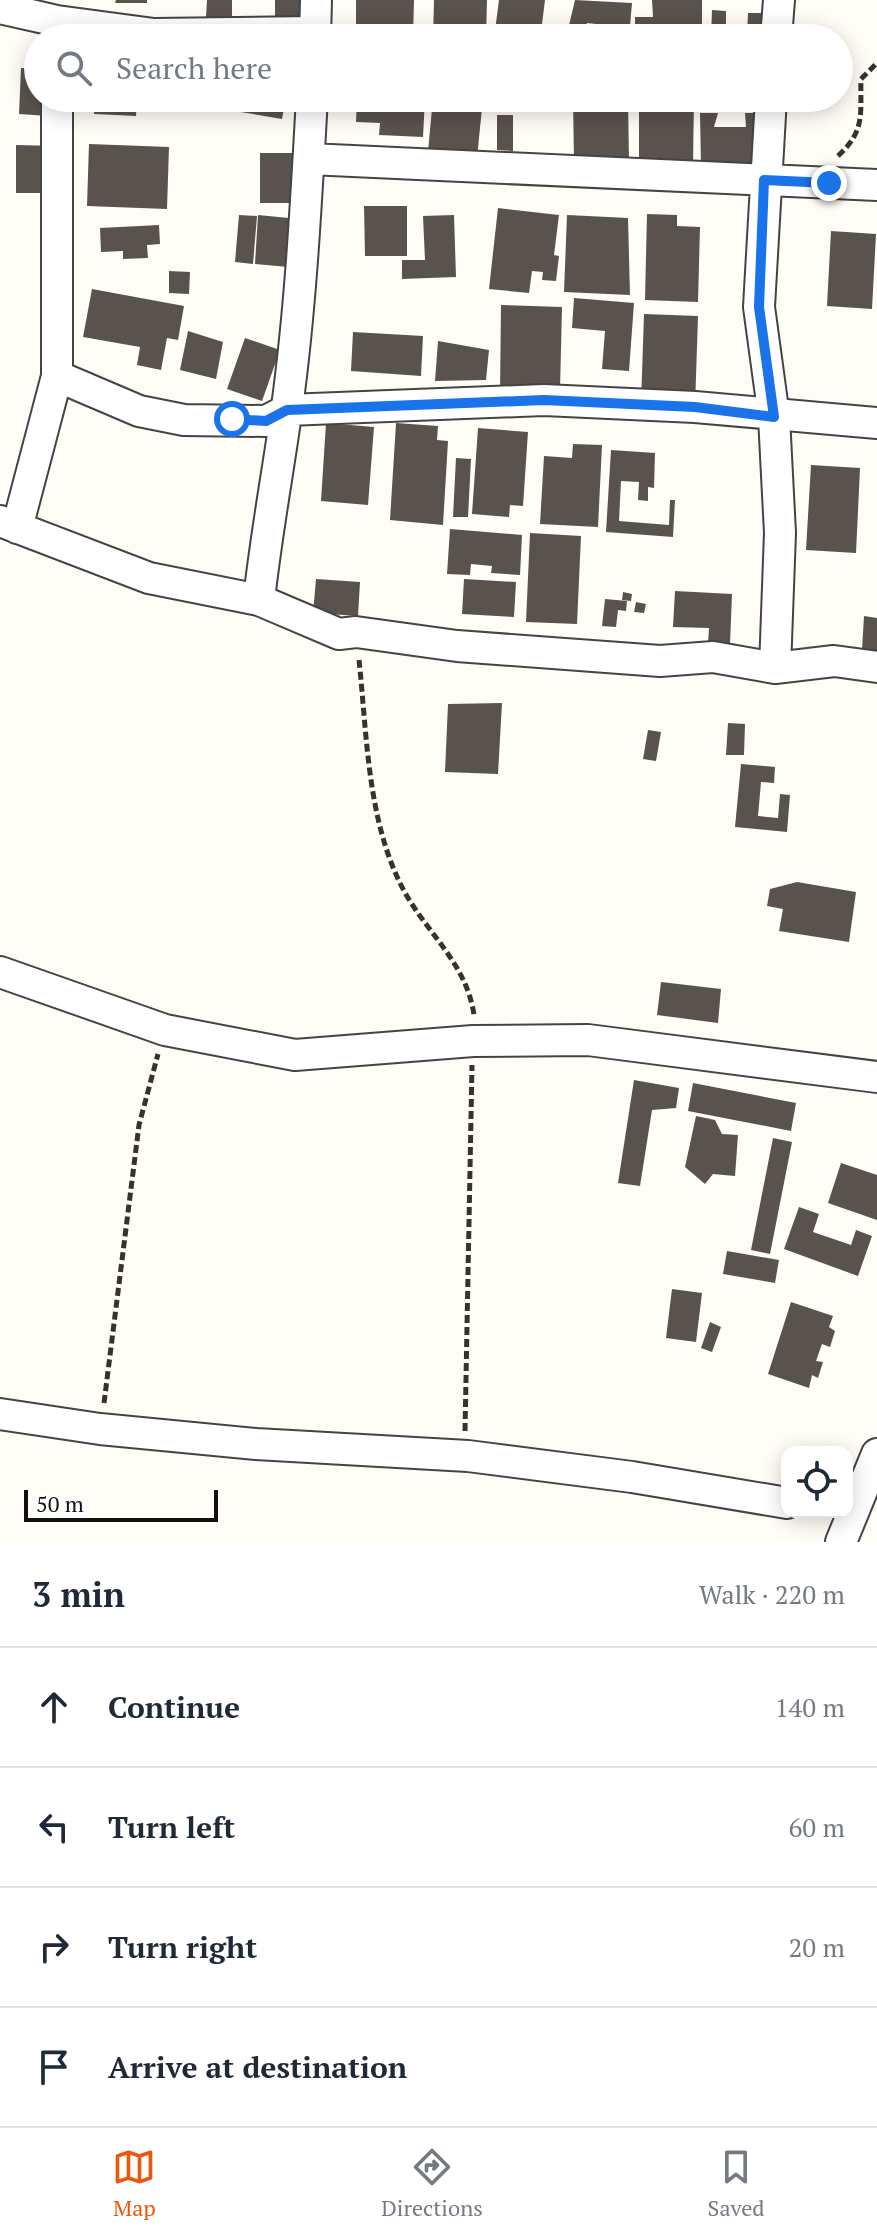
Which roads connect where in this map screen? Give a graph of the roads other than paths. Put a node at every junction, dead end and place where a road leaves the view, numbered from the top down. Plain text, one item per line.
1 (316, 0) edge
2 (779, 0) edge
3 (0, 8) edge
4 (57, 20) edge
5 (85, 24) edge
6 (316, 24) edge
7 (777, 24) edge
8 (57, 112) edge
9 (311, 112) edge
10 (770, 112) edge
11 (309, 159) junction
12 (764, 180) junction
13 (877, 185) edge
14 (57, 376) junction
15 (287, 410) junction
16 (774, 417) junction
17 (877, 423) edge
18 (8, 524) edge
19 (259, 600) junction
20 (877, 667) edge
21 (775, 668) junction
22 (0, 972) edge
23 (877, 1077) edge
24 (0, 1414) edge
25 (877, 1454) edge
26 (781, 1502) edge
27 (853, 1504) edge
28 (848, 1518) edge
29 (841, 1542) edge

1 - 6 street
2 - 7 street
3 - 4 street
4 - 5 street
8 - 14 street
9 - 11 street
10 - 12 street
11 - 12 street
11 - 15 street
12 - 13 street
12 - 16 street
14 - 15 street
14 - 18 street
15 - 16 street
15 - 19 street
16 - 17 street
16 - 21 street
18 - 19 street
19 - 21 street
20 - 21 street
22 - 23 street
24 - 26 street
25 - 27 street
28 - 29 street

